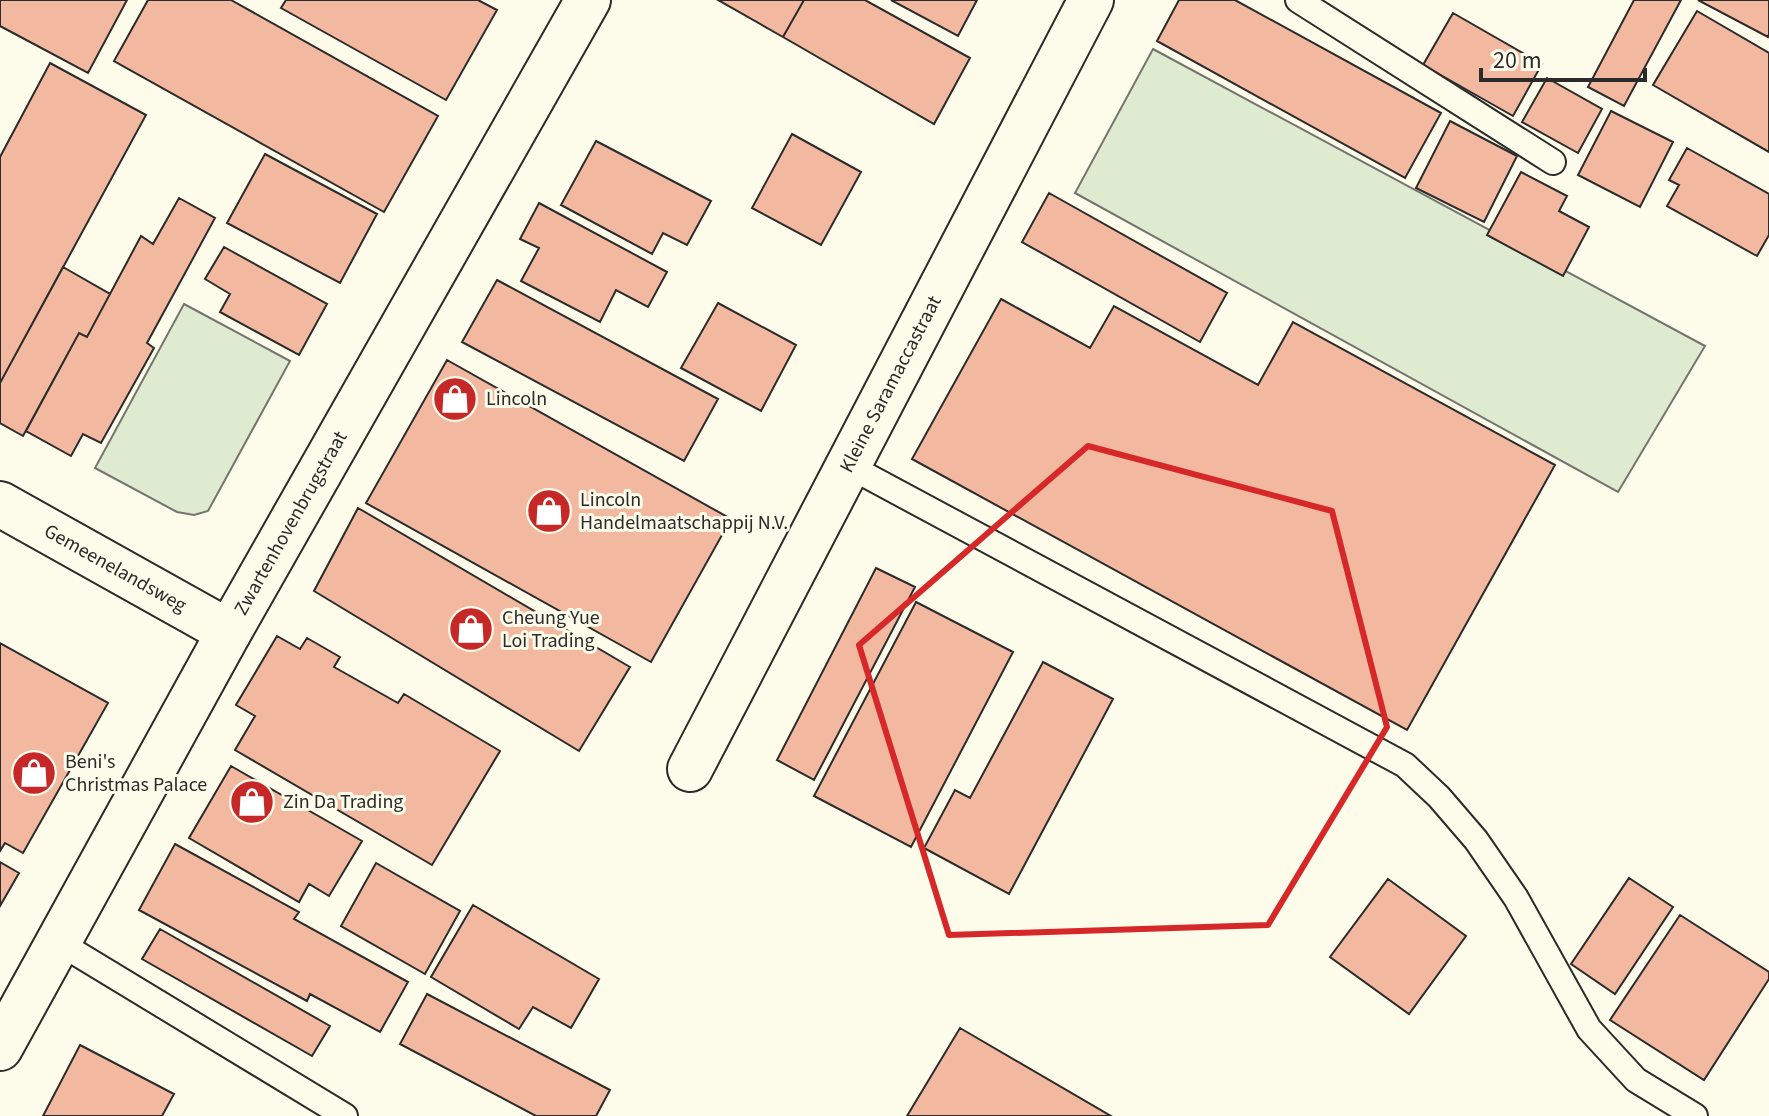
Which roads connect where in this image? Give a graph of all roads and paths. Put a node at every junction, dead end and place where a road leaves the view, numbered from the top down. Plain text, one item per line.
1 (588, 0) edge
2 (1091, 0) edge
3 (1298, 0) edge
4 (1553, 162) dead end
5 (847, 465) junction
6 (0, 504) edge
7 (229, 632) junction
8 (690, 769) dead end
9 (58, 942) junction
10 (0, 1048) edge
11 (345, 1116) edge
12 (1695, 1116) edge

1 - 7 main road, Zwartenhovenbrugstraat
2 - 5 main road, Kleine Saramaccastraat
3 - 4 lane
5 - 8 main road, Kleine Saramaccastraat
5 - 12 lane
6 - 7 main road, Gemeenelandsweg
7 - 9 main road, Zwartenhovenbrugstraat
9 - 10 main road, Zwartenhovenbrugstraat
9 - 11 lane

